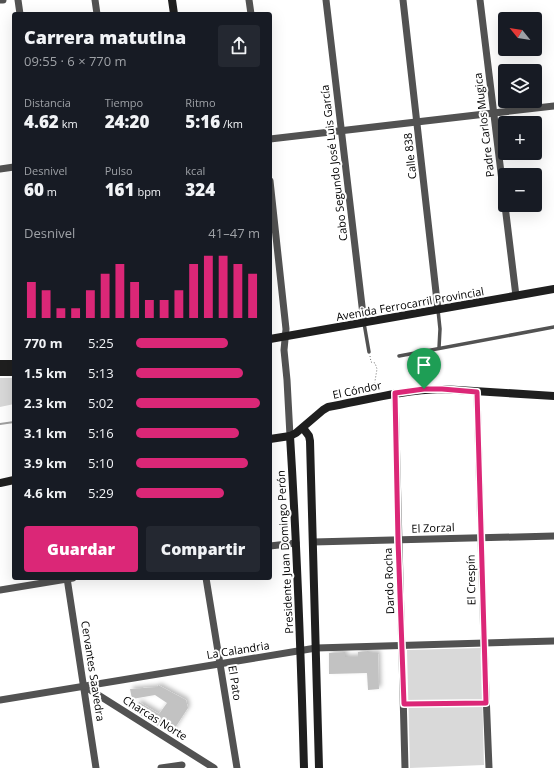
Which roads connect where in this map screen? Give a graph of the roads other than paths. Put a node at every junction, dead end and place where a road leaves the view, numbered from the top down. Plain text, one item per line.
1 (0, 0) edge
2 (3, 0) edge
3 (18, 0) edge
4 (95, 0) edge
5 (172, 0) edge
6 (249, 0) edge
7 (326, 0) edge
8 (403, 0) edge
9 (480, 0) edge
10 (20, 12) edge
11 (97, 12) edge
12 (174, 12) edge
13 (251, 12) edge
14 (554, 106) edge
15 (494, 114) junction
16 (417, 122) junction
17 (341, 131) junction
18 (272, 139) edge
19 (12, 167) edge
20 (0, 169) edge
21 (272, 200) edge
22 (554, 290) edge
23 (516, 296) junction
24 (438, 310) junction
25 (364, 323) junction
26 (554, 327) edge
27 (286, 336) junction
28 (272, 339) edge
29 (439, 348) junction
30 (369, 352) road end
31 (399, 356) dead end
32 (0, 364) edge
33 (12, 364) edge
34 (0, 372) edge
35 (12, 372) edge
36 (477, 392) junction
37 (395, 393) junction
38 (554, 396) edge
39 (303, 428) junction
40 (290, 436) junction
41 (272, 439) edge
42 (12, 480) edge
43 (0, 483) edge
44 (554, 536) edge
45 (481, 538) junction
46 (398, 540) junction
47 (313, 542) junction
48 (296, 543) junction
49 (272, 546) edge
50 (58, 580) edge
51 (69, 580) edge
52 (206, 580) edge
53 (0, 590) edge
54 (554, 641) edge
55 (484, 643) junction
56 (402, 645) junction
57 (316, 648) junction
58 (301, 651) junction
59 (220, 664) junction
60 (84, 686) junction
61 (0, 700) edge
62 (189, 752) junction
63 (182, 766) edge
64 (96, 768) edge
65 (161, 768) edge
66 (214, 768) edge
67 (237, 768) edge
68 (304, 768) edge
69 (319, 768) edge
70 (405, 768) edge
71 (489, 768) edge

1 - 2 street
3 - 10 street
4 - 11 street
5 - 12 main road
6 - 13 street
7 - 17 street, Cabo Segundo José Luis García
8 - 16 street, Calle 838
9 - 15 street, Padre Carlos Mugica
14 - 15 street
15 - 16 street
15 - 23 street, Padre Carlos Mugica
16 - 17 street
16 - 24 street, Calle 838
17 - 18 street
17 - 25 street, Cabo Segundo José Luis García
19 - 20 street
21 - 27 street, Presidente Juan Domingo Perón
22 - 23 main road, Avenida Ferrocarril Provincial
23 - 24 main road, Avenida Ferrocarril Provincial
24 - 25 main road, Avenida Ferrocarril Provincial
24 - 29 lane
25 - 27 main road, Avenida Ferrocarril Provincial
25 - 30 lane
26 - 29 lane
27 - 28 main road, Avenida Ferrocarril Provincial
27 - 40 street, Presidente Juan Domingo Perón
29 - 31 lane
32 - 33 main road
34 - 35 main road
36 - 37 main road, El Cóndor
36 - 38 main road, El Cóndor
36 - 45 street, El Crespín
37 - 39 main road, El Cóndor
37 - 46 street, Dardo Rocha
39 - 40 main road, El Cóndor
39 - 47 main road
40 - 41 main road, El Cóndor
40 - 48 main road, Presidente Juan Domingo Perón
42 - 43 main road
44 - 45 street, El Zorzal
45 - 46 street, El Zorzal
45 - 55 street, El Crespín
46 - 47 street, El Zorzal
46 - 56 street, Dardo Rocha
47 - 57 main road
48 - 49 street
48 - 58 main road, Presidente Juan Domingo Perón
50 - 53 street
51 - 60 street, Cervantes Saavedra
52 - 59 street, El Pato
54 - 55 street, La Calandria
55 - 56 street, La Calandria
55 - 71 street, El Crespín
56 - 57 street, La Calandria
56 - 70 street, Dardo Rocha
57 - 58 street, La Calandria
57 - 69 main road
58 - 59 street, La Calandria
58 - 68 main road, Presidente Juan Domingo Perón
59 - 60 street, La Calandria
59 - 67 street, El Pato
60 - 61 street, La Calandria
60 - 62 street, Charcas Norte
60 - 64 street, Cervantes Saavedra
62 - 63 street
62 - 66 street, Charcas Norte
63 - 65 street

